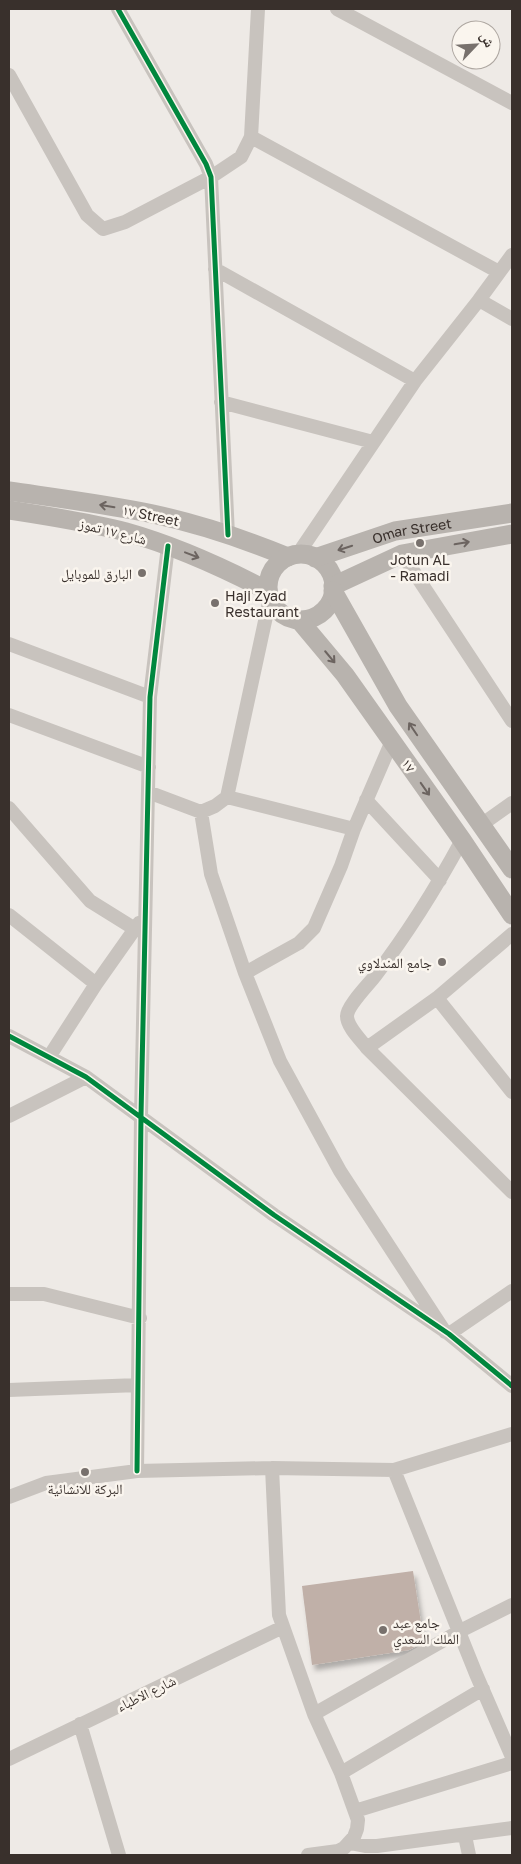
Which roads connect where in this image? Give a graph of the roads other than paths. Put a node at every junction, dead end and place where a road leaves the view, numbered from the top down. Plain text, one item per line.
1 (118, 9) edge
2 (258, 9) edge
3 (337, 9) edge
4 (9, 75) edge
5 (512, 103) edge
6 (250, 137) junction
7 (211, 177) junction
8 (512, 255) edge
9 (215, 269) junction
10 (499, 272) junction
11 (479, 300) junction
12 (512, 319) edge
13 (415, 381) junction
14 (221, 402) junction
15 (373, 442) junction
16 (9, 491) edge
17 (9, 511) edge
18 (512, 513) edge
19 (512, 534) edge
20 (228, 535) junction
21 (168, 546) junction
22 (402, 554) junction
23 (300, 556) junction
24 (333, 588) junction
25 (269, 595) junction
26 (298, 620) junction
27 (9, 644) edge
28 (150, 697) junction
29 (10, 717) edge
30 (512, 721) edge
31 (392, 741) junction
32 (149, 767) junction
33 (148, 792) junction
34 (227, 796) junction
35 (366, 800) junction
36 (512, 803) edge
37 (9, 808) edge
38 (201, 812) junction
39 (481, 825) junction
40 (354, 829) junction
41 (462, 840) junction
42 (512, 869) edge
43 (440, 880) junction
44 (146, 913) junction
45 (9, 915) edge
46 (512, 915) edge
47 (135, 929) junction
48 (512, 934) edge
49 (245, 973) junction
50 (96, 984) junction
51 (437, 998) junction
52 (9, 1036) edge
53 (367, 1048) junction
54 (49, 1057) junction
55 (86, 1077) junction
56 (512, 1092) edge
57 (9, 1116) edge
58 (142, 1116) junction
59 (512, 1192) edge
60 (512, 1291) edge
61 (9, 1294) edge
62 (140, 1318) junction
63 (447, 1333) junction
64 (138, 1385) junction
65 (512, 1386) edge
66 (9, 1390) edge
67 (512, 1434) edge
68 (272, 1468) junction
69 (394, 1470) junction
70 (137, 1471) junction
71 (9, 1497) edge
72 (512, 1605) edge
73 (283, 1627) junction
74 (460, 1631) junction
75 (483, 1689) junction
76 (314, 1714) junction
77 (80, 1724) junction
78 (509, 1739) edge
79 (512, 1757) edge
80 (9, 1759) edge
81 (512, 1763) edge
82 (340, 1774) junction
83 (355, 1811) junction
84 (512, 1828) edge
85 (464, 1836) junction
86 (342, 1850) edge
87 (119, 1855) edge
88 (308, 1855) edge
89 (469, 1855) edge

1 - 7 street
2 - 6 street
3 - 5 street
4 - 7 street
6 - 7 street
6 - 10 street
7 - 9 street
8 - 10 street
9 - 13 street
9 - 14 street
10 - 11 street
11 - 12 street
11 - 13 street
13 - 15 street
14 - 15 street
14 - 20 street
15 - 23 street
20 -> 16 main road, ١٧ Street
17 - 21 main road, شارع ١٧ تموز
18 -> 23 main road, Omar Street
22 -> 19 main road, Omar Street
20 - 23 main road, ١٧ Street
21 -> 25 main road, شارع ١٧ تموز
21 - 28 street
22 - 24 main road, Omar Street
22 - 30 street
23 - 24 main road
23 - 25 main road
24 - 26 main road
39 -> 24 main road, ١٧
25 - 26 main road
25 - 34 street
26 -> 31 main road, ١٧
27 - 28 street
28 - 32 street
29 - 32 street
31 - 35 street
31 -> 41 main road, ١٧
32 - 33 street
33 - 38 street
33 - 44 street
34 - 38 street
34 - 40 street
35 - 40 street
35 - 43 street
36 - 39 street
37 - 47 street
38 - 49 street
39 - 42 main road, ١٧
40 - 49 street
41 - 43 street
41 - 46 main road, ١٧
43 - 53 street
44 - 47 street
44 - 58 street
45 - 50 street
47 - 50 street
48 - 51 street
49 - 63 street
50 - 54 street
51 - 53 street
51 - 56 street
52 - 54 street
53 - 59 street
54 - 55 street
55 - 57 street
55 - 58 street
58 - 62 street
58 - 63 street
60 - 63 street
61 - 62 street
62 - 64 street
63 - 65 street
64 - 66 street
64 - 70 street
67 - 69 street
68 - 69 street
68 - 70 street
68 - 73 street
69 - 74 street
70 - 71 street
72 - 74 street
73 - 76 street
73 - 77 street, شارع الاطباء
74 - 75 street
74 - 76 street
75 - 78 street
75 - 82 street
76 - 82 street
77 - 80 street, شارع الاطباء
77 - 87 street
78 - 79 street
81 - 83 street
82 - 83 street
83 - 86 street
84 - 85 street
85 - 86 street
85 - 89 street
86 - 88 street

